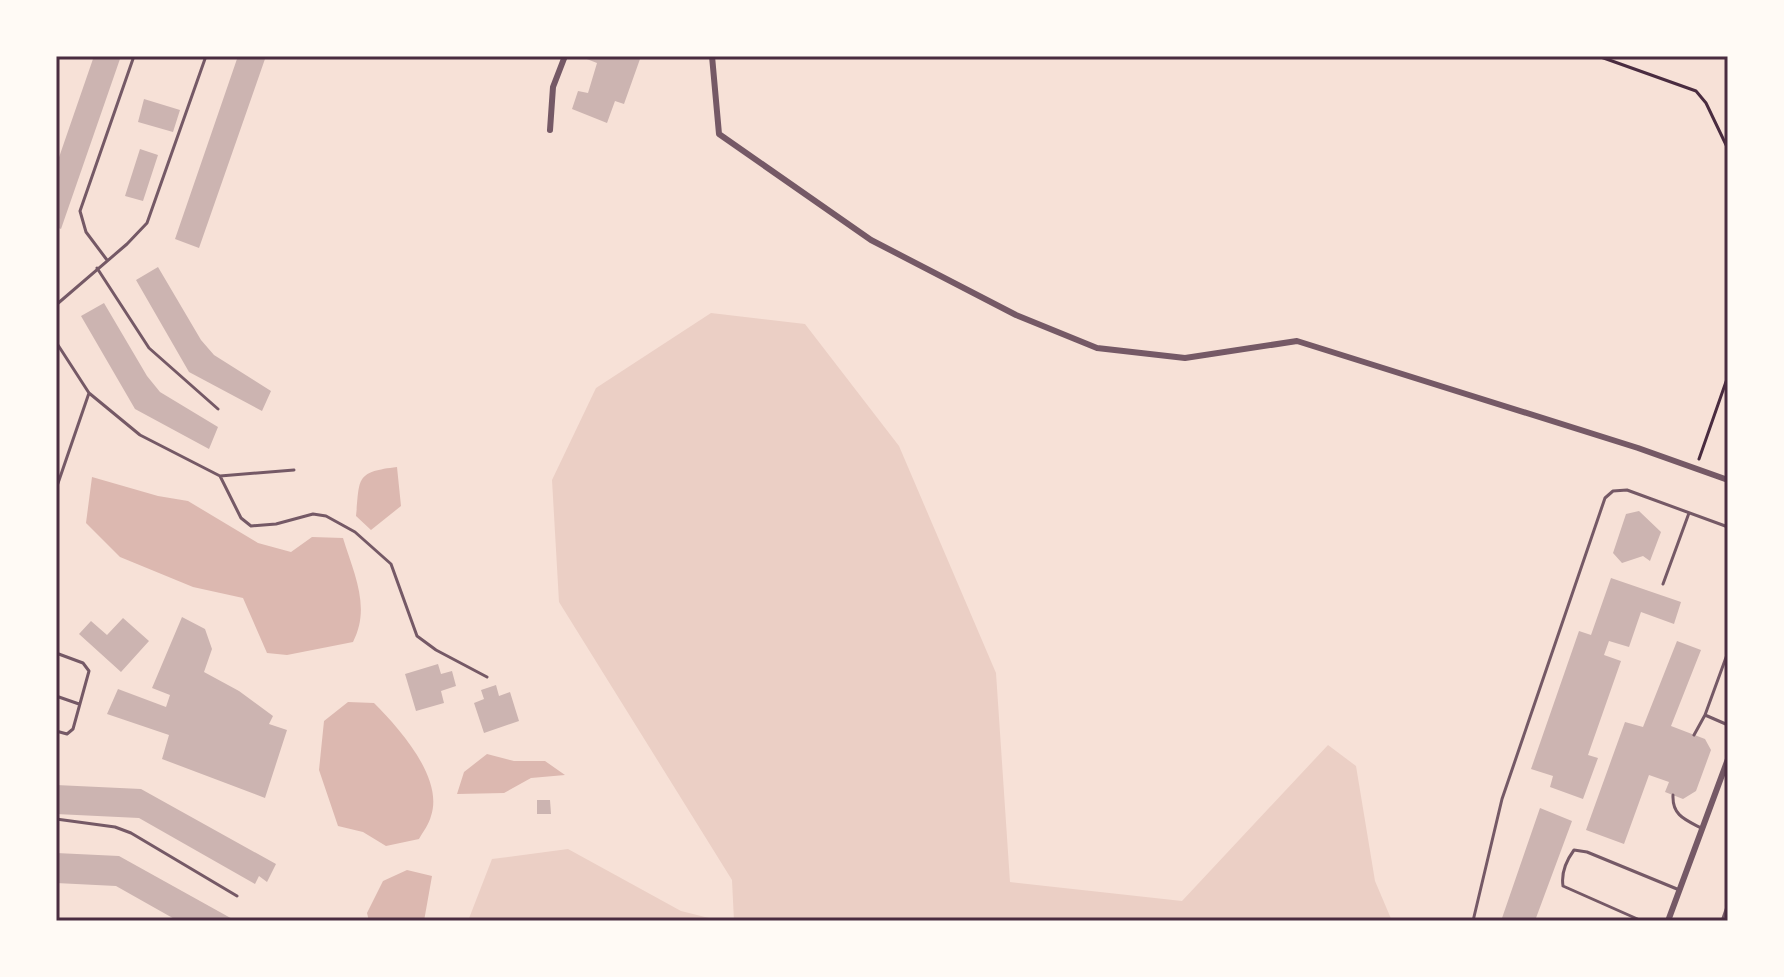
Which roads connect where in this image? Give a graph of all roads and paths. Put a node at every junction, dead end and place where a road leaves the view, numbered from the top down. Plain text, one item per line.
1 (134, 56) edge
2 (206, 56) edge
3 (565, 56) edge
4 (712, 56) edge
5 (1598, 56) edge
6 (550, 130) dead end
7 (1728, 149) edge
8 (107, 261) junction
9 (97, 268) junction
10 (56, 305) edge
11 (56, 342) edge
12 (1728, 376) edge
13 (89, 393) junction
14 (218, 409) dead end
15 (1696, 468) junction
16 (294, 470) dead end
17 (220, 476) junction
18 (1728, 480) edge
19 (56, 489) edge
20 (1689, 513) junction
21 (1728, 527) edge
22 (1663, 584) dead end
23 (1728, 652) edge
24 (56, 653) edge
25 (487, 677) dead end
26 (56, 696) edge
27 (79, 704) junction
28 (1705, 715) junction
29 (1728, 725) edge
30 (56, 731) edge
31 (1694, 735) dead end
32 (1728, 759) edge
33 (1726, 772) edge
34 (1673, 795) dead end
35 (56, 819) edge
36 (1703, 829) junction
37 (1681, 890) junction
38 (237, 896) dead end
39 (1728, 904) edge
40 (1473, 921) edge
41 (1642, 921) edge
42 (1668, 921) edge
43 (1722, 921) edge

1 - 8 lane
2 - 8 lane
3 - 6 street
4 - 15 street
5 - 7 path
8 - 9 lane
9 - 10 lane
9 - 14 lane
11 - 13 lane
12 - 15 path
13 - 17 lane
13 - 19 lane
15 - 18 street
16 - 17 lane
17 - 25 lane
20 - 21 lane
20 - 22 lane
20 - 40 lane
23 - 28 lane
24 - 27 lane
26 - 27 lane
27 - 30 lane
28 - 29 lane
28 - 31 lane
32 - 33 street
33 - 36 street
34 - 36 lane
35 - 38 lane
36 - 37 street
37 - 41 lane
37 - 42 street
39 - 43 lane

